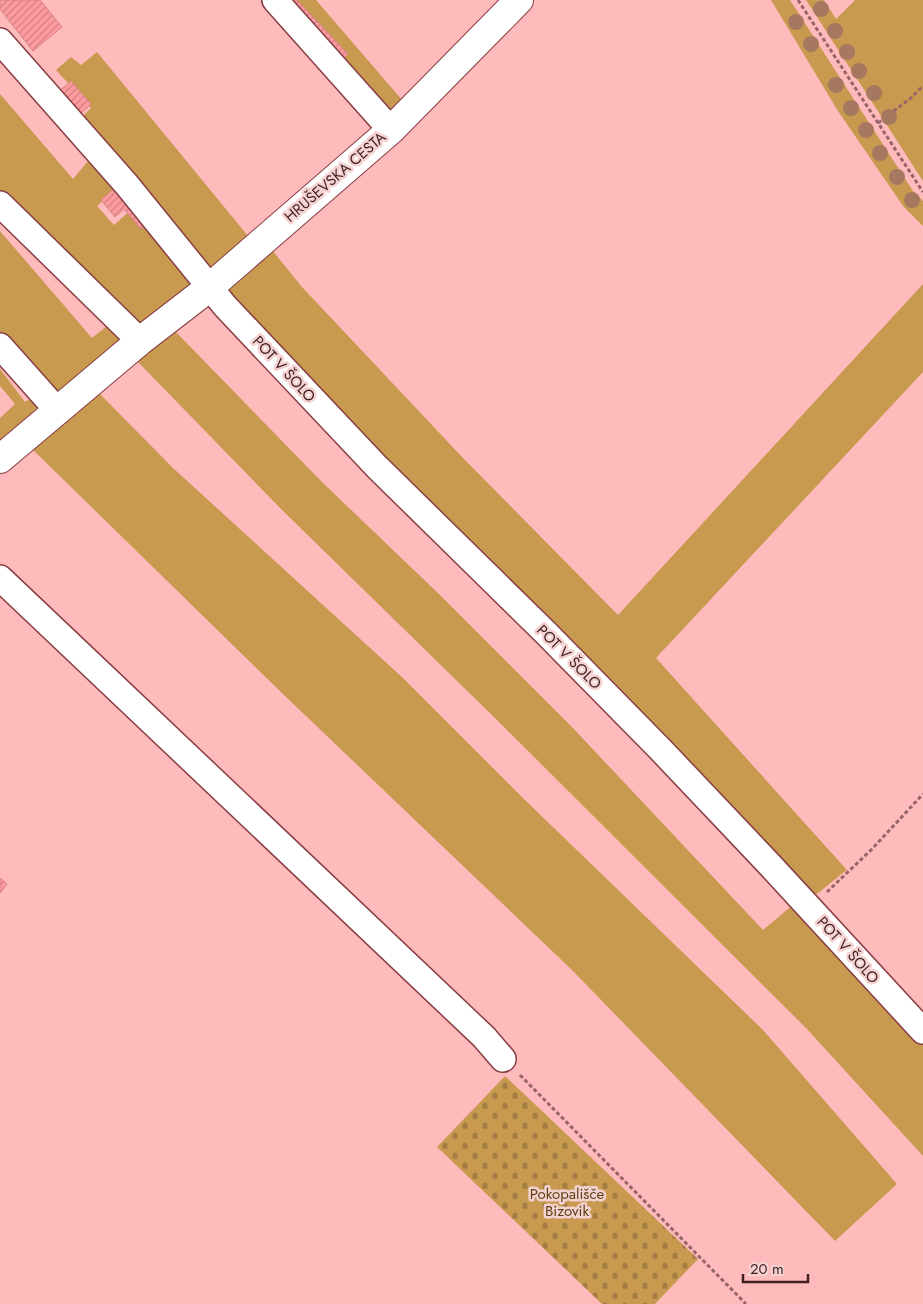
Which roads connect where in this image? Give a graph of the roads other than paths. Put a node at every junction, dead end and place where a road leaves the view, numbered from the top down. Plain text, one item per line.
1 (275, 0) edge
2 (519, 0) edge
3 (0, 41) edge
4 (391, 130) junction
5 (0, 204) edge
6 (210, 287) junction
7 (140, 341) junction
8 (0, 346) edge
9 (58, 411) junction
10 (0, 459) edge
11 (0, 578) edge
12 (923, 1032) edge
13 (503, 1059) road end

1 - 4 street
2 - 4 street, HRUŠEVSKA CESTA
3 - 6 street, POT V ŠOLO
4 - 6 street, HRUŠEVSKA CESTA
5 - 7 street
6 - 7 street, HRUŠEVSKA CESTA
6 - 12 street, POT V ŠOLO
7 - 9 street, HRUŠEVSKA CESTA
8 - 9 street
9 - 10 street, HRUŠEVSKA CESTA
11 - 13 street

